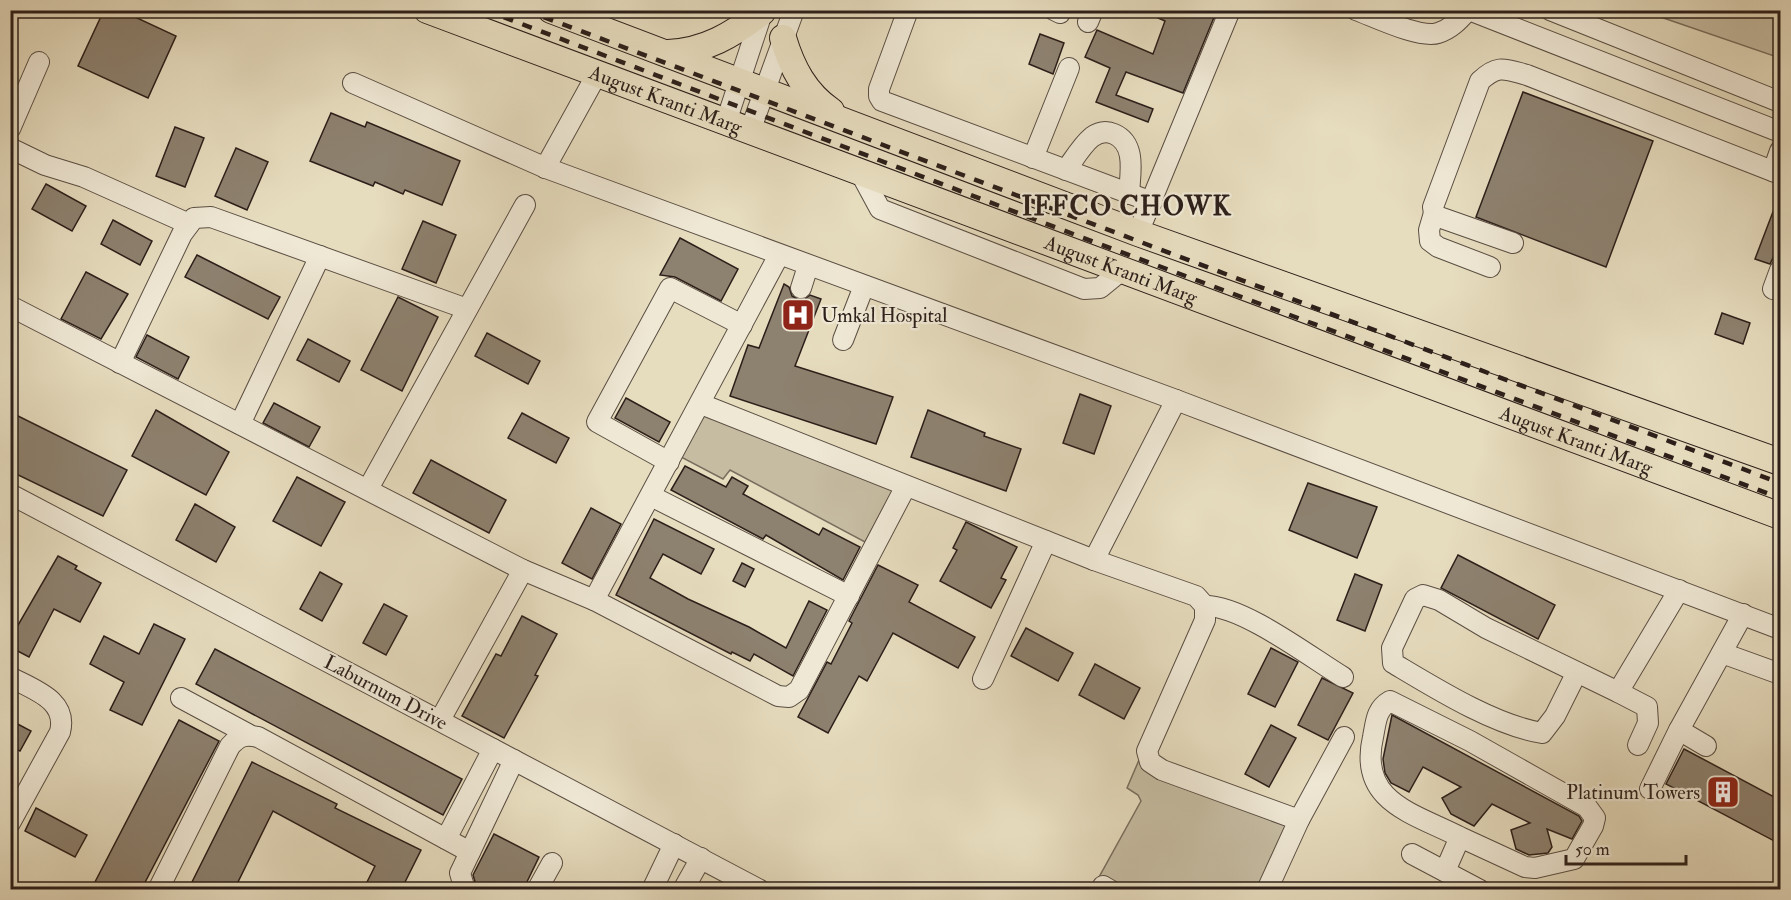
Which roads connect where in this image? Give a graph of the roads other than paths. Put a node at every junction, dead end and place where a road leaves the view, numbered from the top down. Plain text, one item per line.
1 (427, 10) edge
2 (551, 10) edge
3 (794, 10) edge
4 (908, 10) edge
5 (1230, 10) edge
6 (1356, 10) edge
7 (1469, 10) edge
8 (1550, 10) edge
9 (763, 11) edge
10 (783, 38) junction
11 (664, 54) junction
12 (39, 62) dead end
13 (1069, 68) dead end
14 (597, 74) junction
15 (353, 82) dead end
16 (740, 82) junction
17 (765, 92) junction
18 (879, 96) junction
19 (1780, 102) edge
20 (726, 122) junction
21 (856, 126) junction
22 (10, 129) edge
23 (750, 131) junction
24 (1780, 132) edge
25 (10, 148) edge
26 (1780, 151) edge
27 (1033, 158) junction
28 (545, 168) junction
29 (1066, 170) junction
30 (1777, 172) edge
31 (1129, 194) junction
32 (1152, 202) junction
33 (525, 206) dead end
34 (1434, 213) junction
35 (189, 224) junction
36 (1138, 233) junction
37 (1512, 243) dead end
38 (779, 255) junction
39 (320, 256) junction
40 (808, 266) junction
41 (1490, 267) dead end
42 (1780, 270) edge
43 (864, 286) junction
44 (801, 288) dead end
45 (1773, 289) dead end
46 (10, 306) edge
47 (467, 309) junction
48 (742, 325) junction
49 (843, 340) dead end
50 (120, 363) junction
51 (1176, 400) junction
52 (701, 404) junction
53 (240, 424) junction
54 (669, 462) junction
55 (1780, 462) edge
56 (906, 486) junction
57 (368, 489) junction
58 (10, 494) edge
59 (651, 496) junction
60 (1780, 516) edge
61 (1046, 541) junction
62 (1094, 560) junction
63 (523, 570) junction
64 (1679, 590) junction
65 (849, 596) junction
66 (594, 600) junction
67 (1205, 606) junction
68 (1743, 614) junction
69 (1780, 628) edge
70 (1722, 653) junction
71 (1577, 672) junction
72 (1780, 674) edge
73 (10, 677) edge
74 (1343, 677) dead end
75 (983, 679) dead end
76 (1618, 692) junction
77 (181, 698) dead end
78 (440, 720) junction
79 (1679, 730) junction
80 (248, 734) junction
81 (1344, 737) dead end
82 (1638, 745) dead end
83 (1706, 746) dead end
84 (493, 749) junction
85 (514, 760) junction
86 (1650, 789) dead end
87 (1299, 820) junction
88 (10, 823) edge
89 (1460, 837) junction
90 (446, 839) junction
91 (674, 844) junction
92 (470, 852) junction
93 (1412, 854) dead end
94 (701, 858) junction
95 (552, 863) dead end
96 (1445, 871) junction
97 (158, 890) edge
98 (465, 890) edge
99 (537, 890) edge
100 (652, 890) edge
101 (683, 890) edge
102 (760, 890) edge
103 (1267, 890) edge
104 (1480, 890) edge

1 - 14 main road, August Kranti Marg
2 - 11 main road, August Kranti Marg
3 - 10 street
4 - 18 street
5 - 32 street
6 - 7 street
7 - 24 street
8 - 19 street
9 - 11 main road
9 - 16 street
10 - 17 street
10 - 21 main road
11 - 16 main road, August Kranti Marg
12 - 22 street
13 - 27 street
14 - 20 main road, August Kranti Marg
14 - 28 street
15 - 28 street
16 - 17 main road, August Kranti Marg
16 - 20 street
17 - 21 main road, August Kranti Marg
17 - 23 street
18 - 21 street
18 - 27 street
20 - 23 main road, August Kranti Marg
21 - 36 main road, August Kranti Marg
23 - 60 main road, August Kranti Marg
25 - 35 street
26 - 30 street
27 - 29 street
28 - 38 street
29 - 31 street
29 - 31 street
30 - 34 street
31 - 32 street
32 - 36 street
33 - 47 street
34 - 37 street
34 - 41 street
35 - 39 street
35 - 50 street
36 - 55 main road, August Kranti Marg
38 - 40 street
38 - 48 street
39 - 47 street
39 - 53 street
40 - 43 street
40 - 44 street
42 - 45 street
43 - 49 street
43 - 51 street
46 - 50 street
47 - 57 street
48 - 52 street
48 - 54 street
50 - 53 street
51 - 62 street
51 - 64 street
52 - 54 street
52 - 56 street
53 - 57 street
54 - 59 street
56 - 61 street
56 - 65 street
57 - 63 street
58 - 78 street, Laburnum Drive
59 - 65 street
59 - 66 street
61 - 62 street
61 - 75 street
62 - 67 street
63 - 66 street
63 - 78 street
64 - 68 street
64 - 76 street
65 - 66 street
67 - 74 street
67 - 87 street
68 - 69 street
68 - 70 street
70 - 72 street
70 - 79 street
71 - 71 street
71 - 76 street
73 - 88 street
76 - 82 street
77 - 80 street
78 - 84 street, Laburnum Drive
79 - 83 street
79 - 86 street
80 - 90 street
80 - 97 street
81 - 87 street
84 - 85 street, Laburnum Drive
84 - 90 street
85 - 91 street, Laburnum Drive
85 - 92 street
87 - 103 street
89 - 89 street
89 - 96 street
90 - 92 street
91 - 94 street, Laburnum Drive
91 - 100 street
92 - 98 street
93 - 96 street
94 - 101 street
94 - 102 street, Laburnum Drive
95 - 99 street
96 - 104 street

